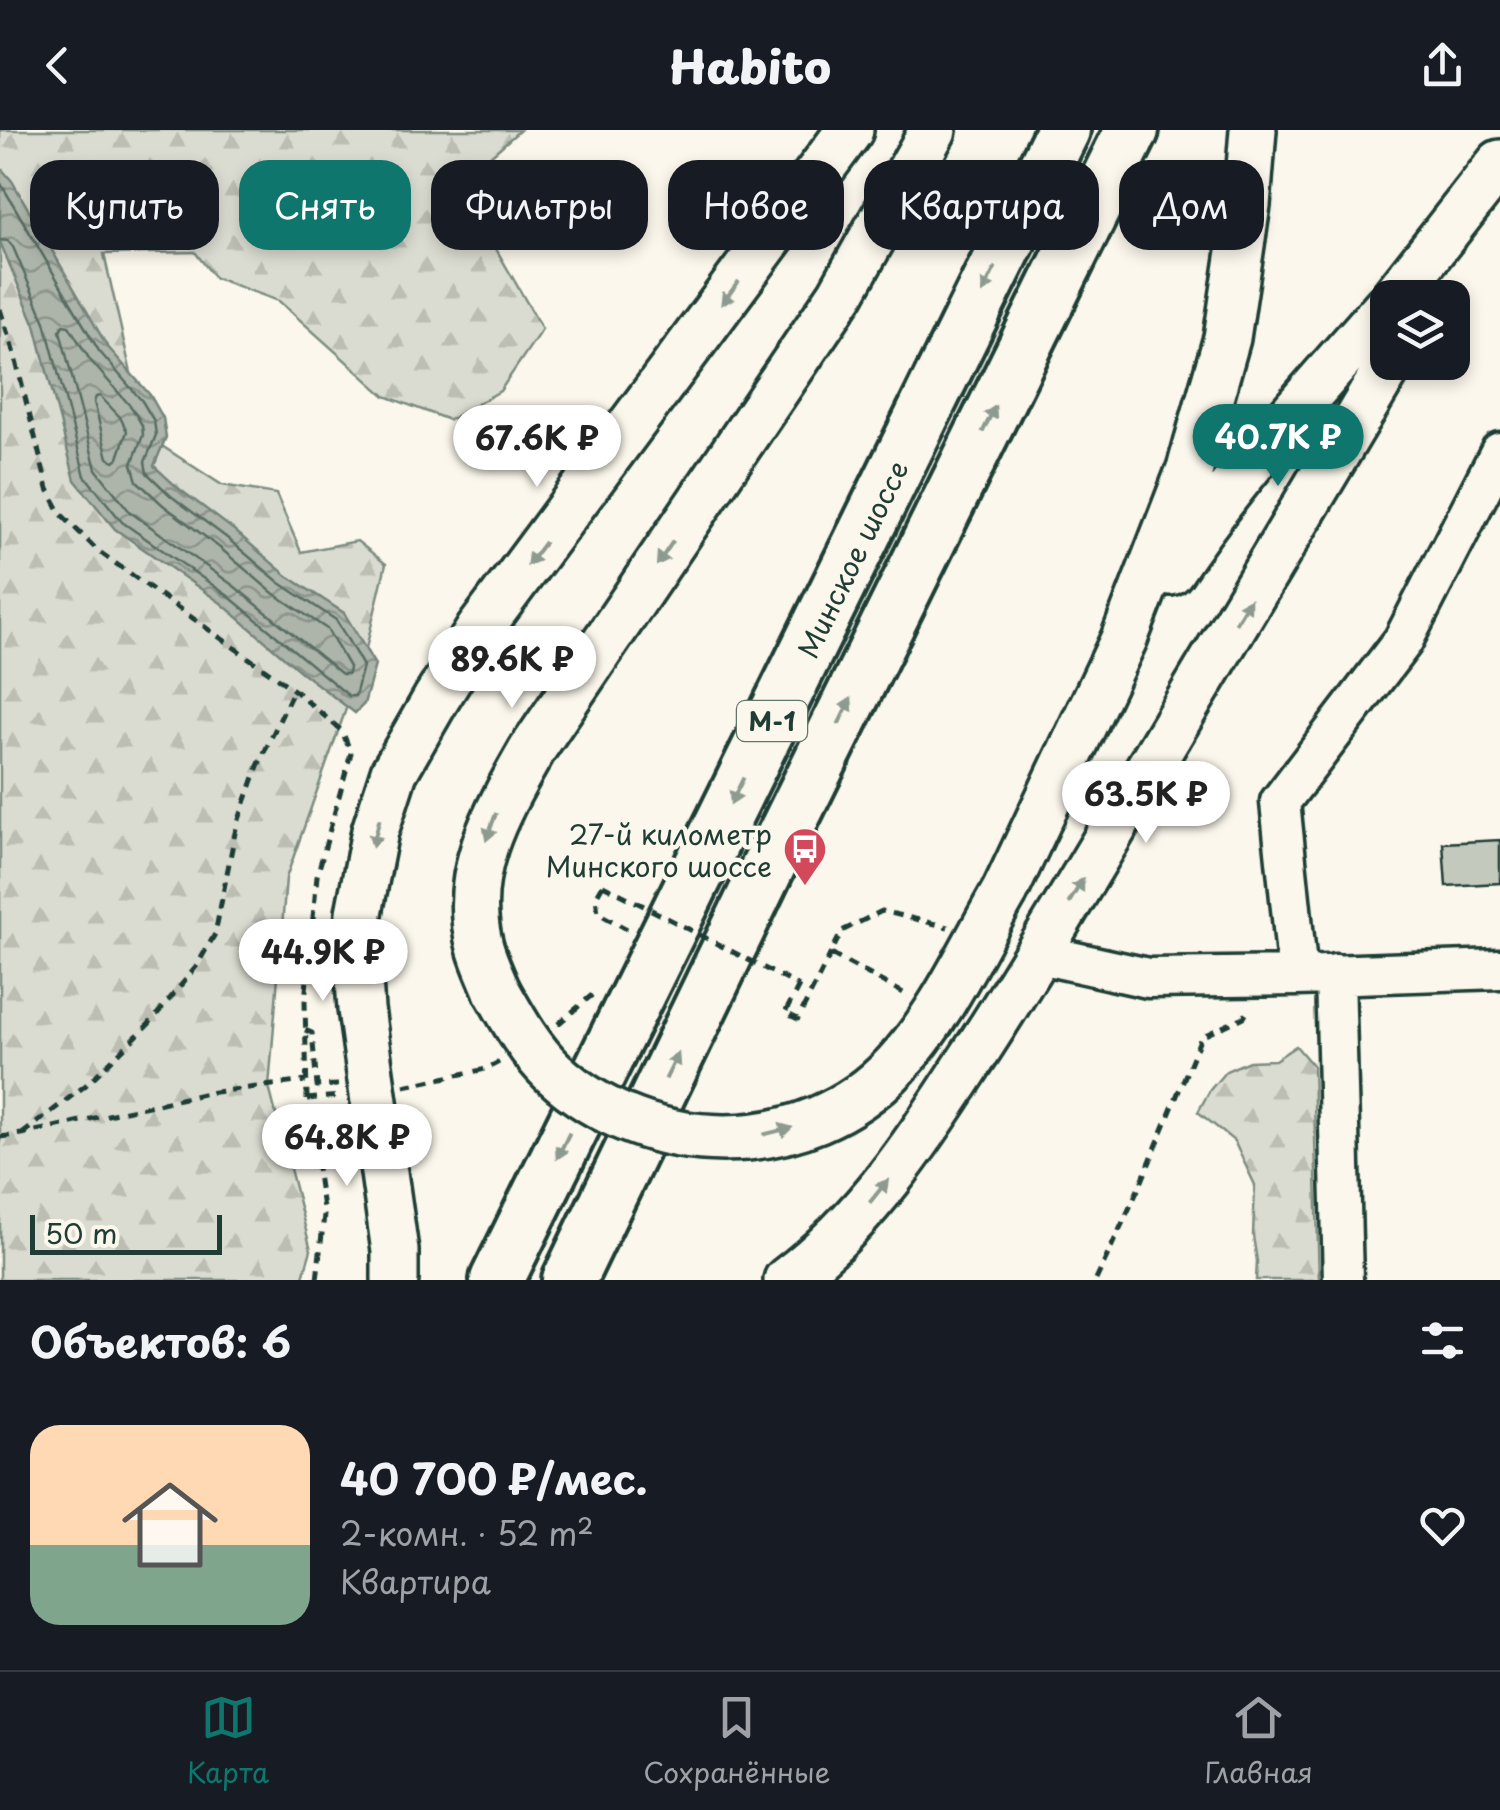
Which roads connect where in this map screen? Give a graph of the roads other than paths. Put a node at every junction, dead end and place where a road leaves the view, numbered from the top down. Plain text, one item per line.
1 (850, 130) edge
2 (933, 130) edge
3 (1132, 130) edge
4 (1253, 130) edge
5 (1055, 146) edge
6 (1500, 163) edge
7 (1500, 180) edge
8 (1408, 280) edge
9 (1441, 280) edge
10 (1370, 325) edge
11 (1380, 380) edge
12 (1500, 452) edge
13 (1124, 640) junction
14 (1039, 954) junction
15 (1500, 969) edge
16 (1316, 975) junction
17 (395, 1280) edge
18 (496, 1280) edge
19 (570, 1280) edge
20 (787, 1280) edge
21 (1343, 1280) edge

1 -> 17 main road
2 -> 13 main road, bridge
19 -> 3 highway, М-1
4 - 13 main road
5 -> 18 highway, Минское шоссе / М-1
6 - 8 main road
7 - 9 main road
10 - 13 main road
14 -> 11 main road
12 - 16 street
14 - 16 street
20 -> 14 main road
15 - 16 street
16 - 21 street

